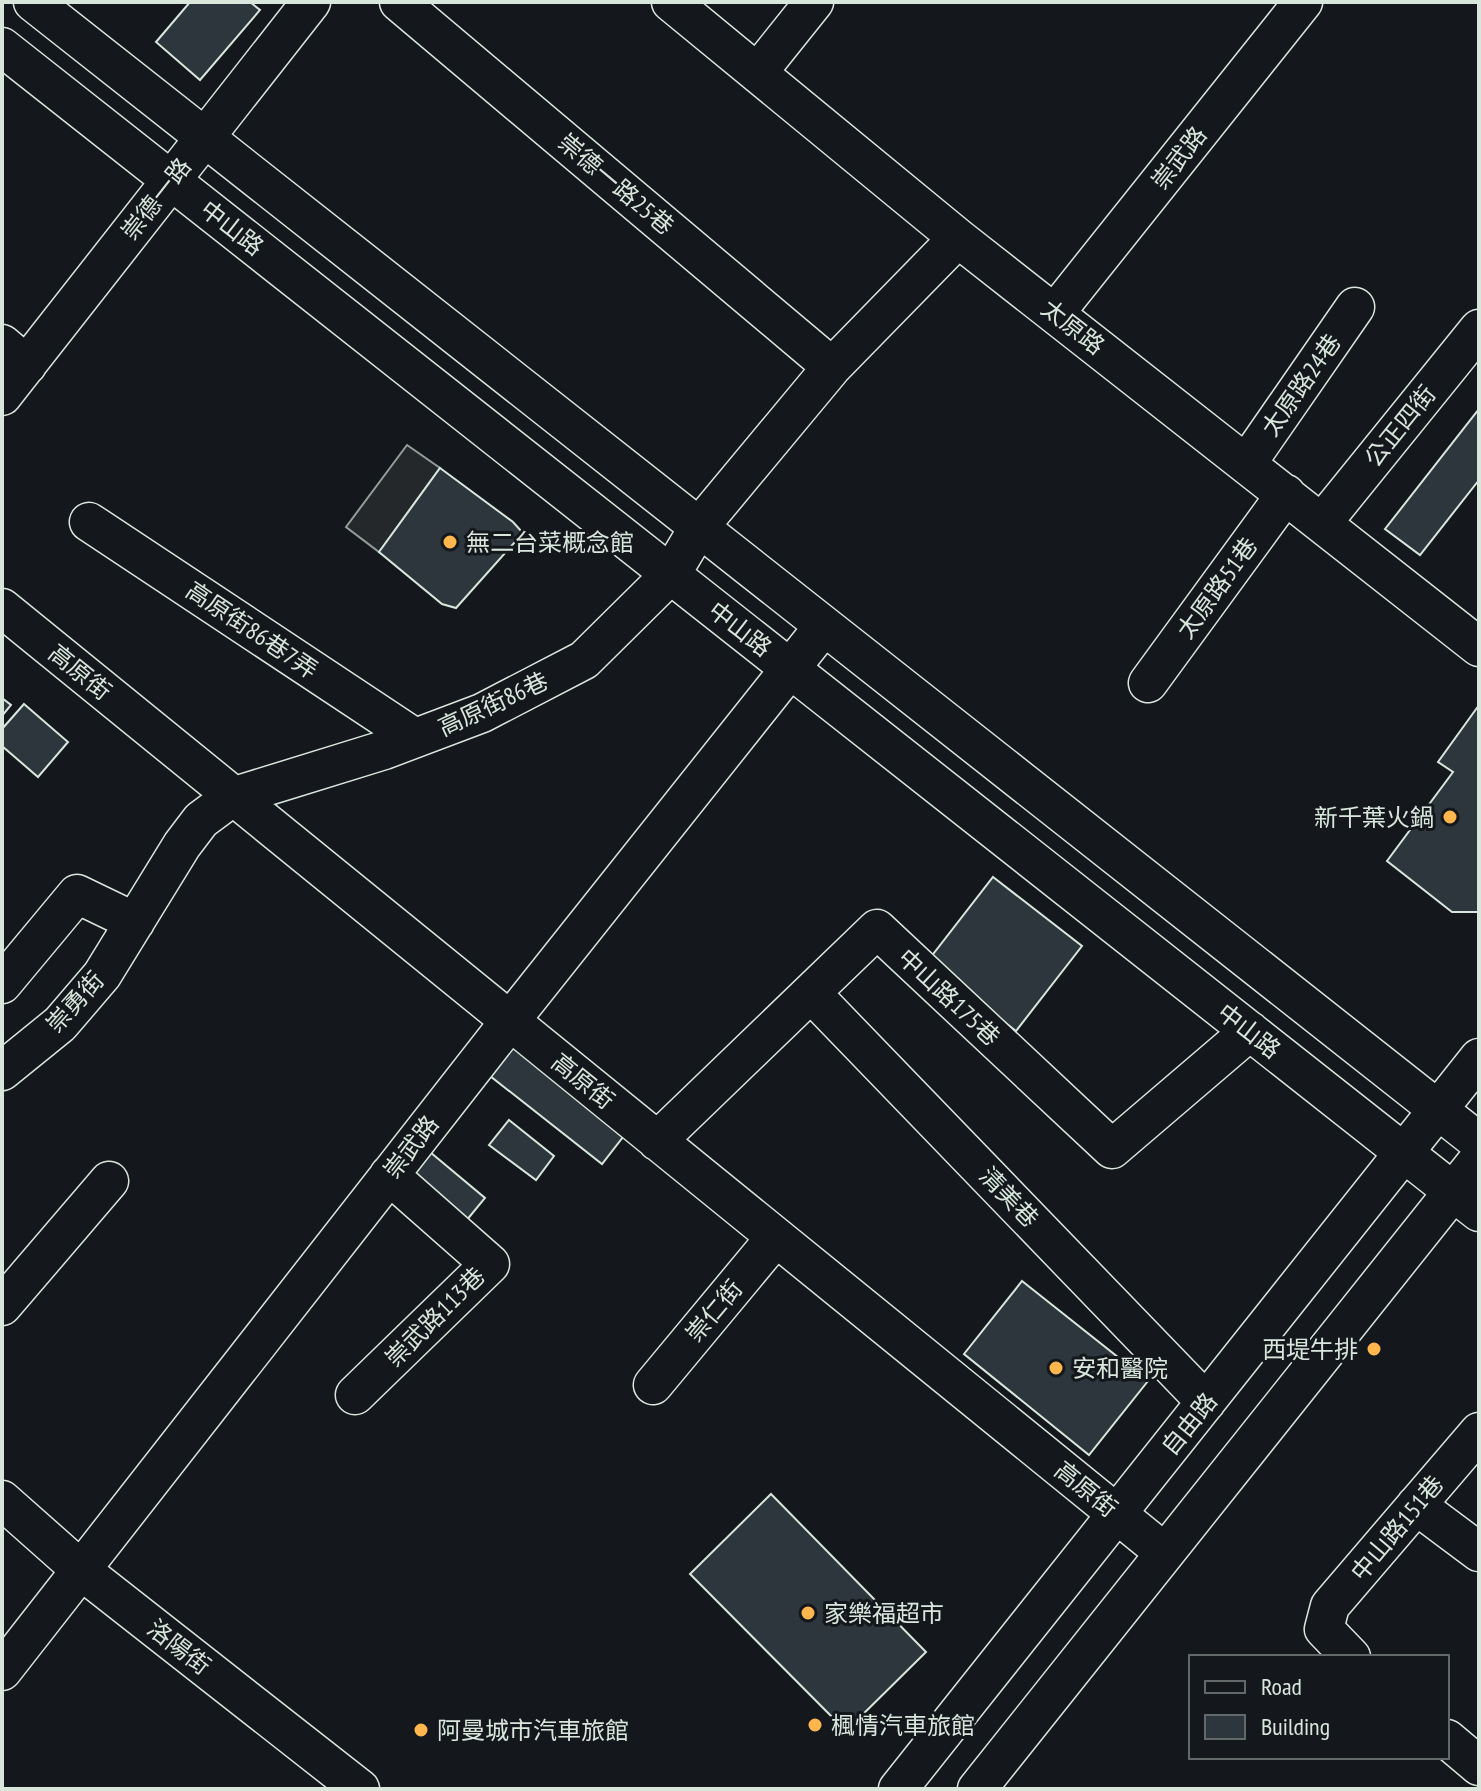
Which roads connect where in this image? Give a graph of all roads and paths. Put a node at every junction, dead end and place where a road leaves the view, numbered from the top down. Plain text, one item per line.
1 (33, 2) edge
2 (311, 2) edge
3 (399, 2) edge
4 (671, 2) edge
5 (814, 2) edge
6 (1303, 2) edge
7 (2, 47) edge
8 (758, 72) junction
9 (204, 137) junction
10 (171, 180) junction
11 (958, 238) junction
12 (1355, 307) dead end
13 (1055, 313) junction
14 (1479, 329) edge
15 (15, 355) edge
16 (832, 367) junction
17 (2, 396) edge
18 (1247, 463) junction
19 (1286, 494) junction
20 (89, 522) dead end
21 (1322, 523) junction
22 (699, 527) junction
23 (671, 574) junction
24 (2, 608) edge
25 (824, 626) junction
26 (1479, 647) edge
27 (790, 669) junction
28 (1148, 683) dead end
29 (415, 738) junction
30 (232, 797) junction
31 (135, 922) junction
32 (2, 984) edge
33 (811, 993) junction
34 (510, 1021) junction
35 (1250, 1031) junction
36 (1479, 1058) edge
37 (2, 1071) edge
38 (1438, 1109) junction
39 (657, 1141) junction
40 (1479, 1142) edge
41 (1404, 1152) junction
42 (1479, 1159) edge
43 (389, 1175) junction
44 (109, 1181) dead end
45 (1466, 1201) edge
46 (776, 1237) junction
47 (2, 1306) edge
48 (653, 1385) dead end
49 (355, 1395) dead end
50 (1206, 1402) junction
51 (1479, 1432) edge
52 (2, 1500) edge
53 (1416, 1505) junction
54 (1117, 1514) junction
55 (1479, 1552) edge
56 (1165, 1553) junction
57 (81, 1570) junction
58 (1349, 1655) edge
59 (2, 1671) edge
60 (1449, 1741) edge
61 (1479, 1766) edge
62 (351, 1786) edge
63 (898, 1789) edge
64 (977, 1789) edge

1 - 9 street
2 - 9 street, 崇德一路
3 - 16 street, 崇德一路25巷
4 - 8 street, 太原路
5 - 8 street
6 - 13 street, 崇武路
7 - 10 street, 中山路
8 - 11 street, 太原路
9 - 10 street, 崇德一路
9 - 22 street
10 - 15 street, 崇德一路
10 - 23 street, 中山路
11 - 13 street, 太原路
11 - 16 street, 高原街86巷
12 - 18 street, 太原路24巷
13 - 18 street, 太原路
14 - 21 street, 公正四街
15 - 17 street, 崇德一路
16 - 22 street, 高原街86巷
18 - 19 street, 太原路
19 - 21 street, 太原路
19 - 28 street, 太原路51巷
20 - 29 street, 高原街86巷7弄
21 - 26 street, 太原路
22 - 23 street, 高原街86巷
22 - 25 street
23 - 27 street, 中山路
23 - 29 street, 高原街86巷
24 - 30 street, 高原街
25 - 27 street, 崇武路
25 - 38 street
27 - 34 street, 崇武路
27 - 35 street, 中山路
29 - 30 street, 高原街86巷
30 - 31 street, 崇勇街
30 - 34 street, 高原街
31 - 32 street
31 - 37 street, 崇勇街
33 - 35 street, 中山路175巷
33 - 39 street, 中山路175巷
33 - 50 street, 清美巷
34 - 39 street, 高原街
34 - 43 street, 崇武路
35 - 41 street, 中山路
36 - 38 street, 自由路
38 - 40 street
38 - 41 street, 自由路
39 - 46 street, 高原街
41 - 45 street, 中山路
41 - 50 street, 自由路
42 - 45 street
43 - 49 street, 崇武路113巷
43 - 57 street, 崇武路
44 - 47 street
45 - 56 street
46 - 48 street, 崇仁街
46 - 54 street, 高原街
50 - 54 street, 自由路
51 - 53 street, 中山路151巷
52 - 57 street, 洛陽街
53 - 55 street
53 - 58 street, 中山路151巷
54 - 56 street, 高原街
54 - 63 street, 自由路
56 - 64 street
57 - 59 street, 崇武路
57 - 62 street, 洛陽街
60 - 61 street

